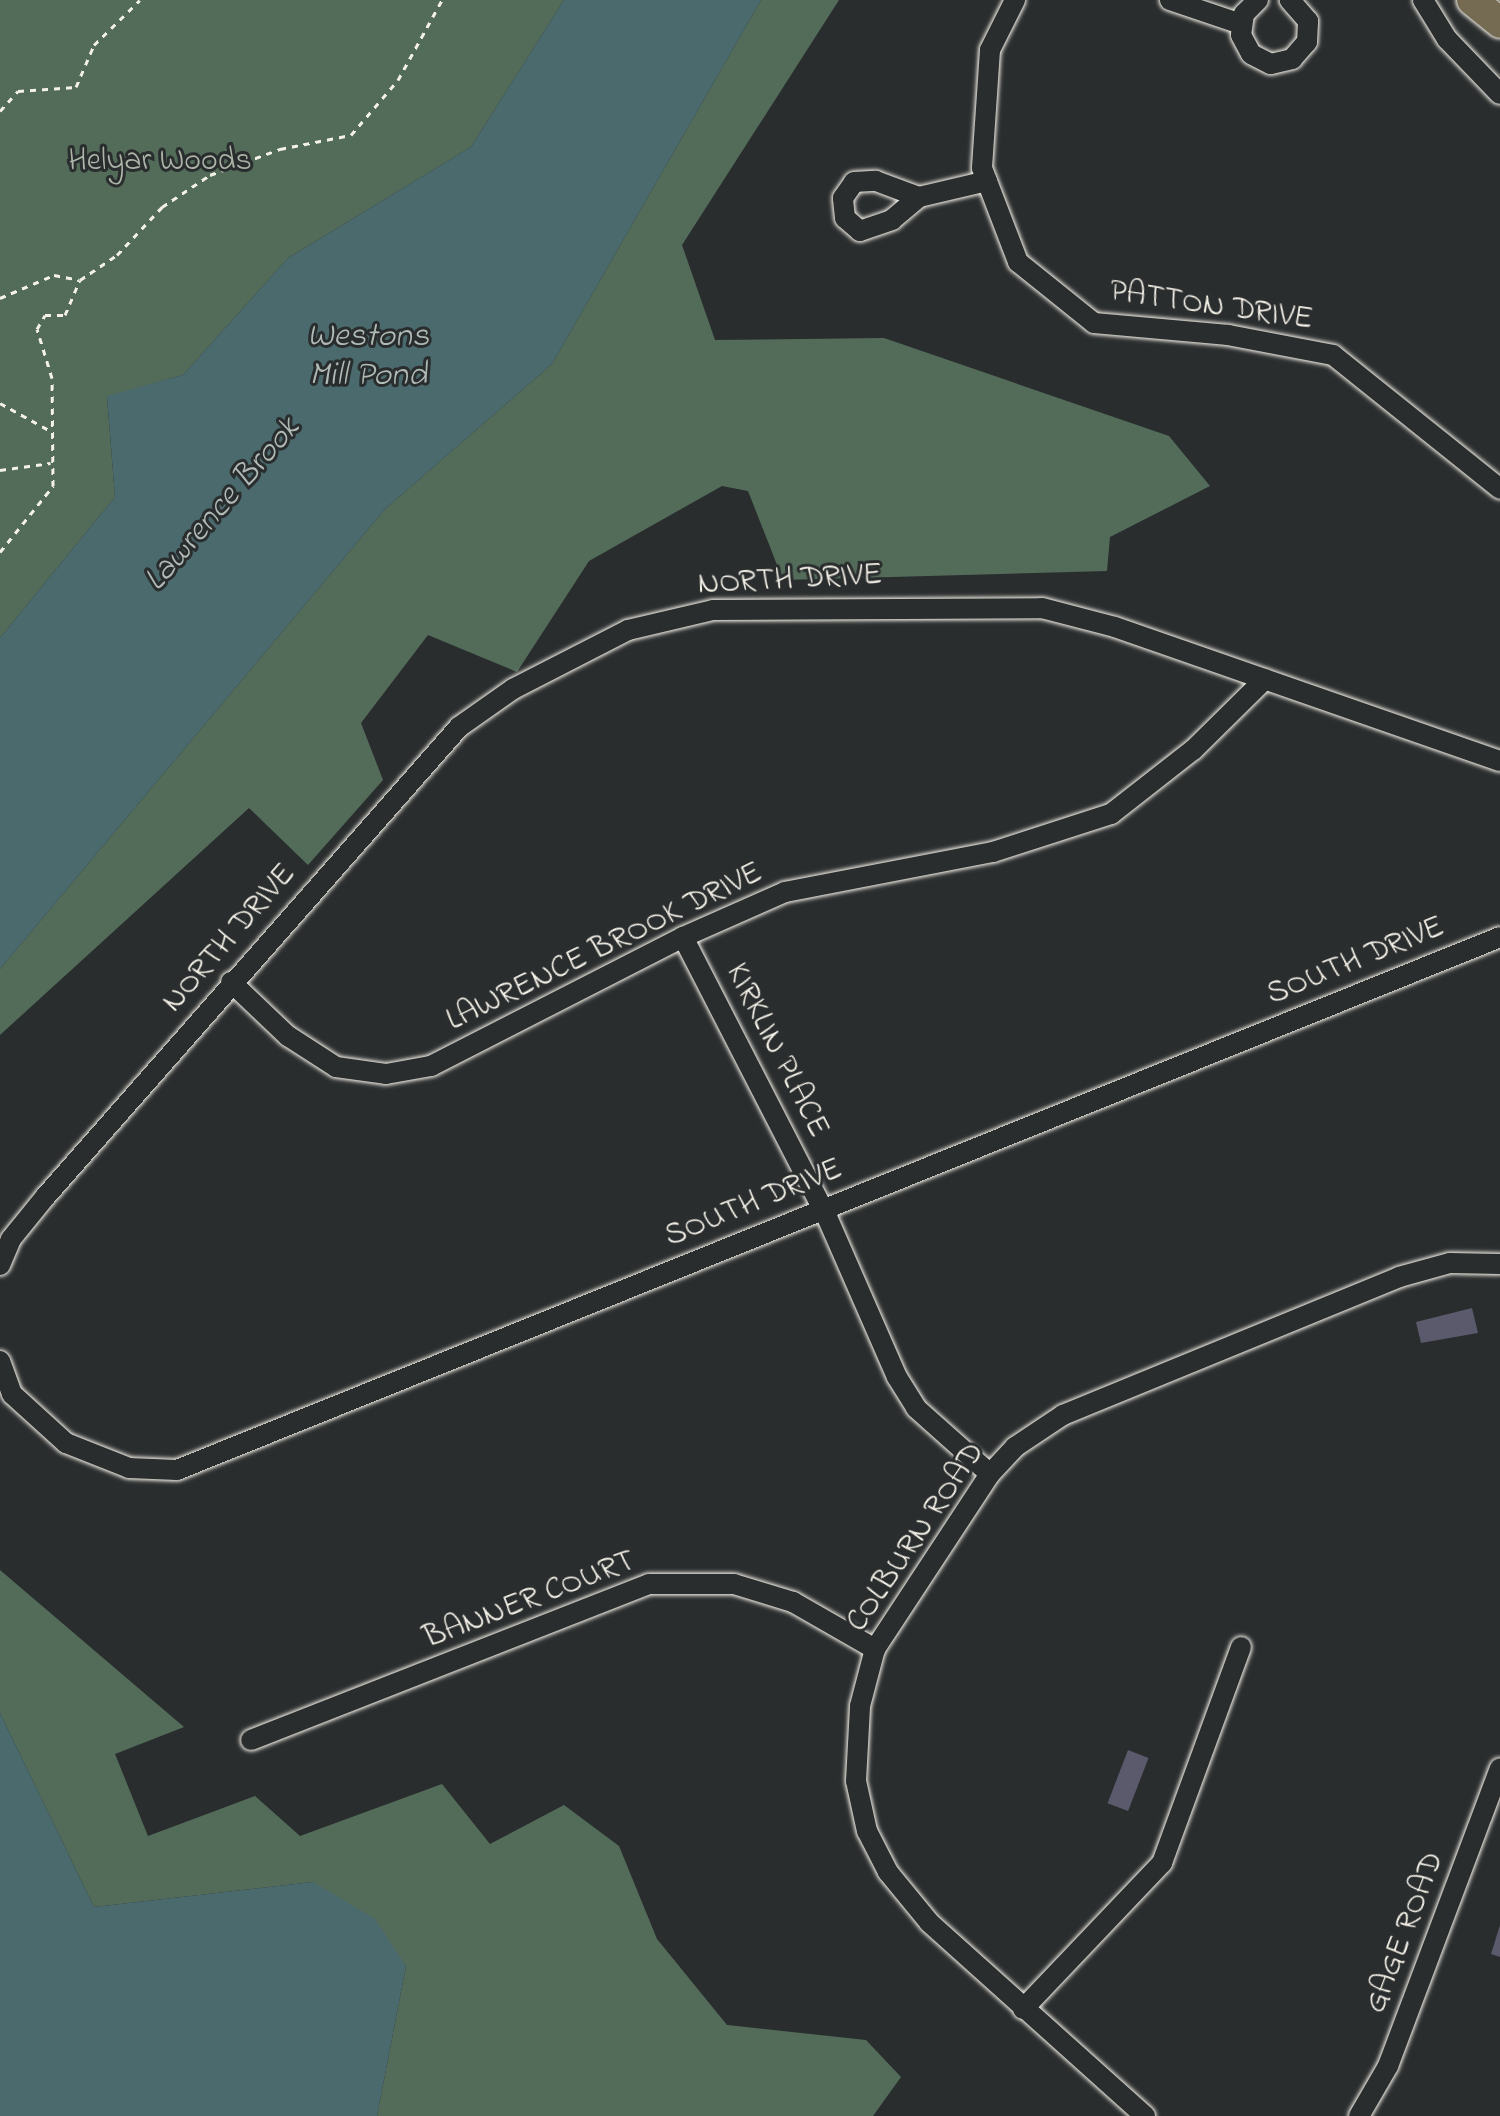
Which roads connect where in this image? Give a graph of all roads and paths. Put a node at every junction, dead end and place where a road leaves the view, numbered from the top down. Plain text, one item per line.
1 (140, 0) edge
2 (442, 0) edge
3 (1015, 0) edge
4 (1170, 0) edge
5 (1258, 0) edge
6 (1290, 0) edge
7 (1423, 0) edge
8 (1472, 0) edge
9 (1500, 23) edge
10 (1241, 24) junction
11 (1500, 94) edge
12 (0, 111) edge
13 (987, 181) junction
14 (919, 197) dead end
15 (80, 280) junction
16 (0, 298) edge
17 (0, 403) edge
18 (49, 430) junction
19 (51, 463) junction
20 (0, 470) edge
21 (1500, 489) edge
22 (0, 552) edge
23 (1265, 679) junction
24 (1500, 761) edge
25 (683, 937) junction
26 (1500, 937) edge
27 (231, 982) junction
28 (823, 1209) junction
29 (1500, 1264) edge
30 (0, 1265) edge
31 (0, 1361) edge
32 (990, 1474) junction
33 (1241, 1647) dead end
34 (875, 1649) junction
35 (251, 1740) dead end
36 (1500, 1768) edge
37 (1023, 2009) junction
38 (1145, 2116) edge
39 (1359, 2116) edge

1 - 12 path
2 - 15 path
3 - 13 street, PATTON DRIVE
4 - 10 street
5 - 10 street
6 - 10 street
7 - 11 street
8 - 9 highway
13 - 14 street
13 - 21 street, PATTON DRIVE
15 - 16 path
15 - 18 path
17 - 18 path
18 - 19 path
19 - 20 path
19 - 22 path
23 - 24 street, NORTH DRIVE
23 - 25 street, LAWRENCE BROOK DRIVE
23 - 27 street, NORTH DRIVE
25 - 27 street, LAWRENCE BROOK DRIVE
25 - 28 street, KIRKLIN PLACE
26 - 28 street, SOUTH DRIVE
27 - 30 street, NORTH DRIVE
28 - 31 street, SOUTH DRIVE
28 - 32 street, KIRKLIN PLACE
29 - 32 street, COLBURN ROAD
32 - 34 street, COLBURN ROAD
33 - 37 street
34 - 35 street, BANNER COURT
34 - 37 street, COLBURN ROAD
36 - 39 street, GAGE ROAD
37 - 38 street, COLBURN ROAD

